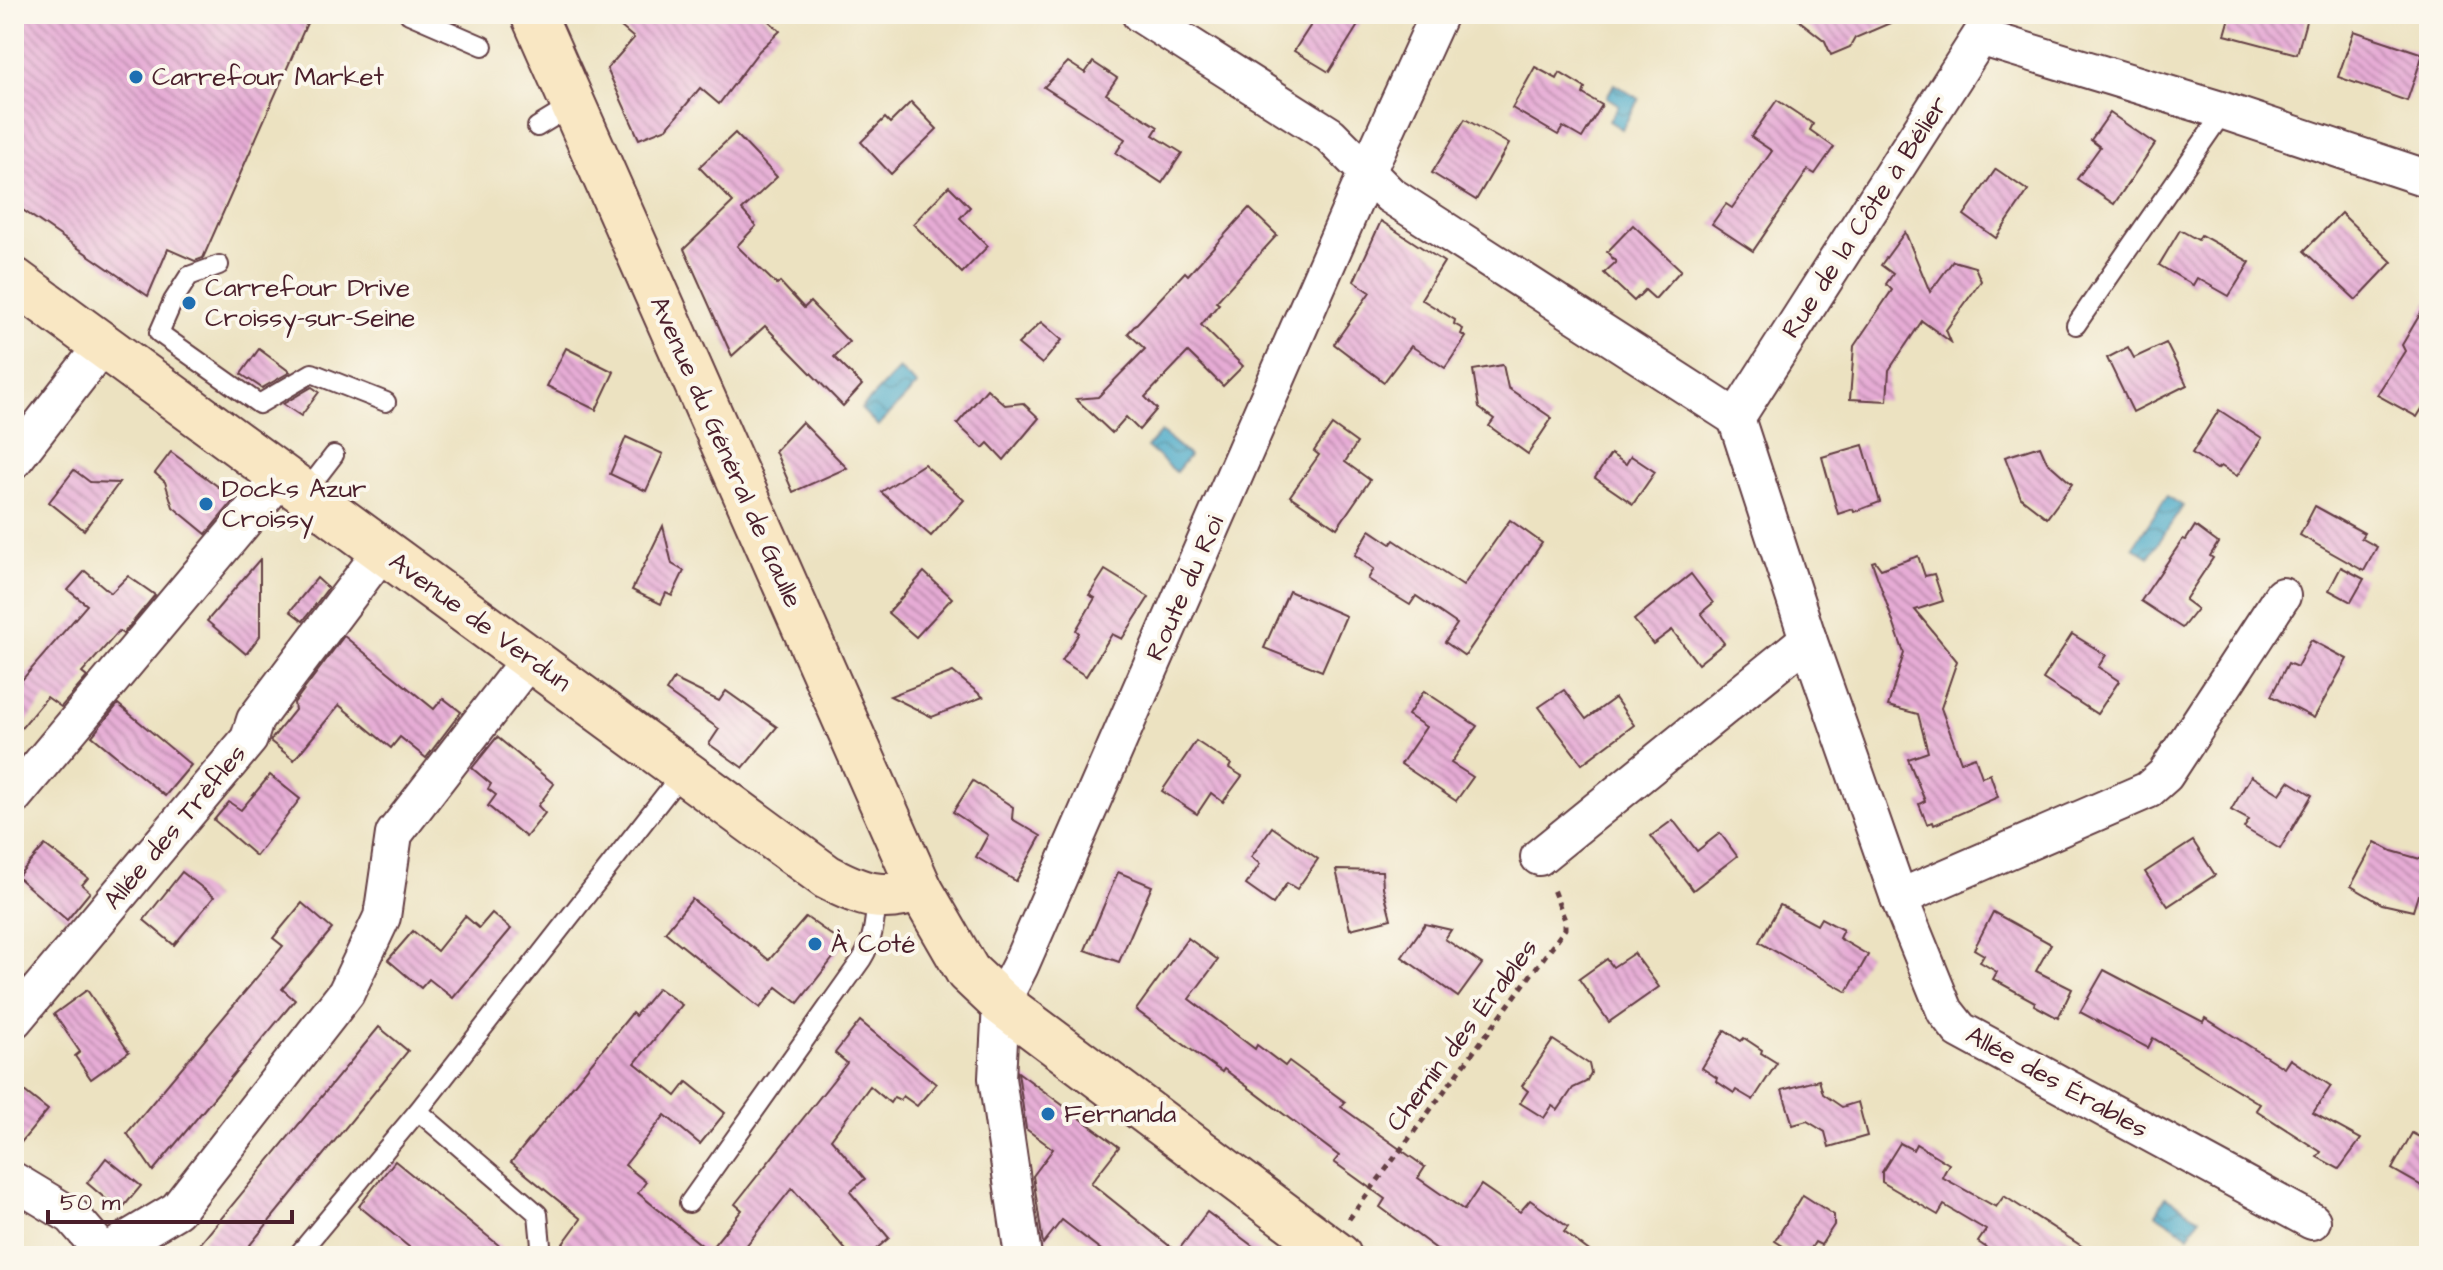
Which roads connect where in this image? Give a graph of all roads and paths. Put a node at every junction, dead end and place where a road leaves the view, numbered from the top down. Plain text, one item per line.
1 (409, 14) edge
2 (533, 14) edge
3 (1140, 14) edge
4 (1439, 14) edge
5 (1974, 26) edge
6 (483, 46) dead end
7 (2224, 111) junction
8 (1367, 172) junction
9 (2429, 179) edge
10 (219, 265) dead end
11 (14, 280) edge
12 (2076, 325) dead end
13 (103, 345) junction
14 (386, 402) dead end
15 (1736, 418) junction
16 (334, 455) dead end
17 (14, 460) edge
18 (293, 486) junction
19 (383, 550) junction
20 (2282, 596) dead end
21 (1808, 639) junction
22 (530, 658) junction
23 (683, 772) junction
24 (14, 796) edge
25 (1539, 857) joint
26 (920, 889) junction
27 (877, 897) junction
28 (1899, 898) junction
29 (1001, 1003) junction
30 (14, 1020) edge
31 (418, 1111) junction
32 (14, 1181) edge
33 (689, 1203) dead end
34 (2312, 1221) dead end
35 (1341, 1241) edge
36 (102, 1255) edge
37 (297, 1256) edge
38 (542, 1256) edge
39 (1023, 1256) edge

1 - 6 lane
2 - 26 main road, Avenue du Général de Gaulle
3 - 8 street
4 - 8 street, Route du Roi
5 - 7 street, Rue de la Côte à Bélier
5 - 15 street, Rue de la Côte à Bélier
7 - 9 street, Rue de la Côte à Bélier
7 - 12 lane
8 - 15 street
8 - 29 street, Route du Roi
10 - 14 lane
11 - 13 main road, Avenue de Verdun
13 - 17 street
13 - 18 main road, Avenue de Verdun
15 - 21 street, Allée des Érables
16 - 18 lane
18 - 19 main road, Avenue de Verdun
18 - 24 street
19 - 22 main road, Avenue de Verdun
19 - 30 street, Allée des Trèfles
20 - 28 street
21 - 25 street
21 - 28 street, Allée des Érables
22 - 23 main road, Avenue de Verdun
22 - 36 street
23 - 27 main road, Avenue de Verdun
23 - 31 lane
25 - 35 path, Chemin des Érables
26 - 27 main road, Avenue de Verdun
26 - 29 main road, Avenue du Général de Gaulle
27 - 33 lane
28 - 34 street, Allée des Érables
29 - 35 main road, Avenue du Général de Gaulle
29 - 39 street
31 - 37 lane
31 - 38 lane
32 - 36 street

